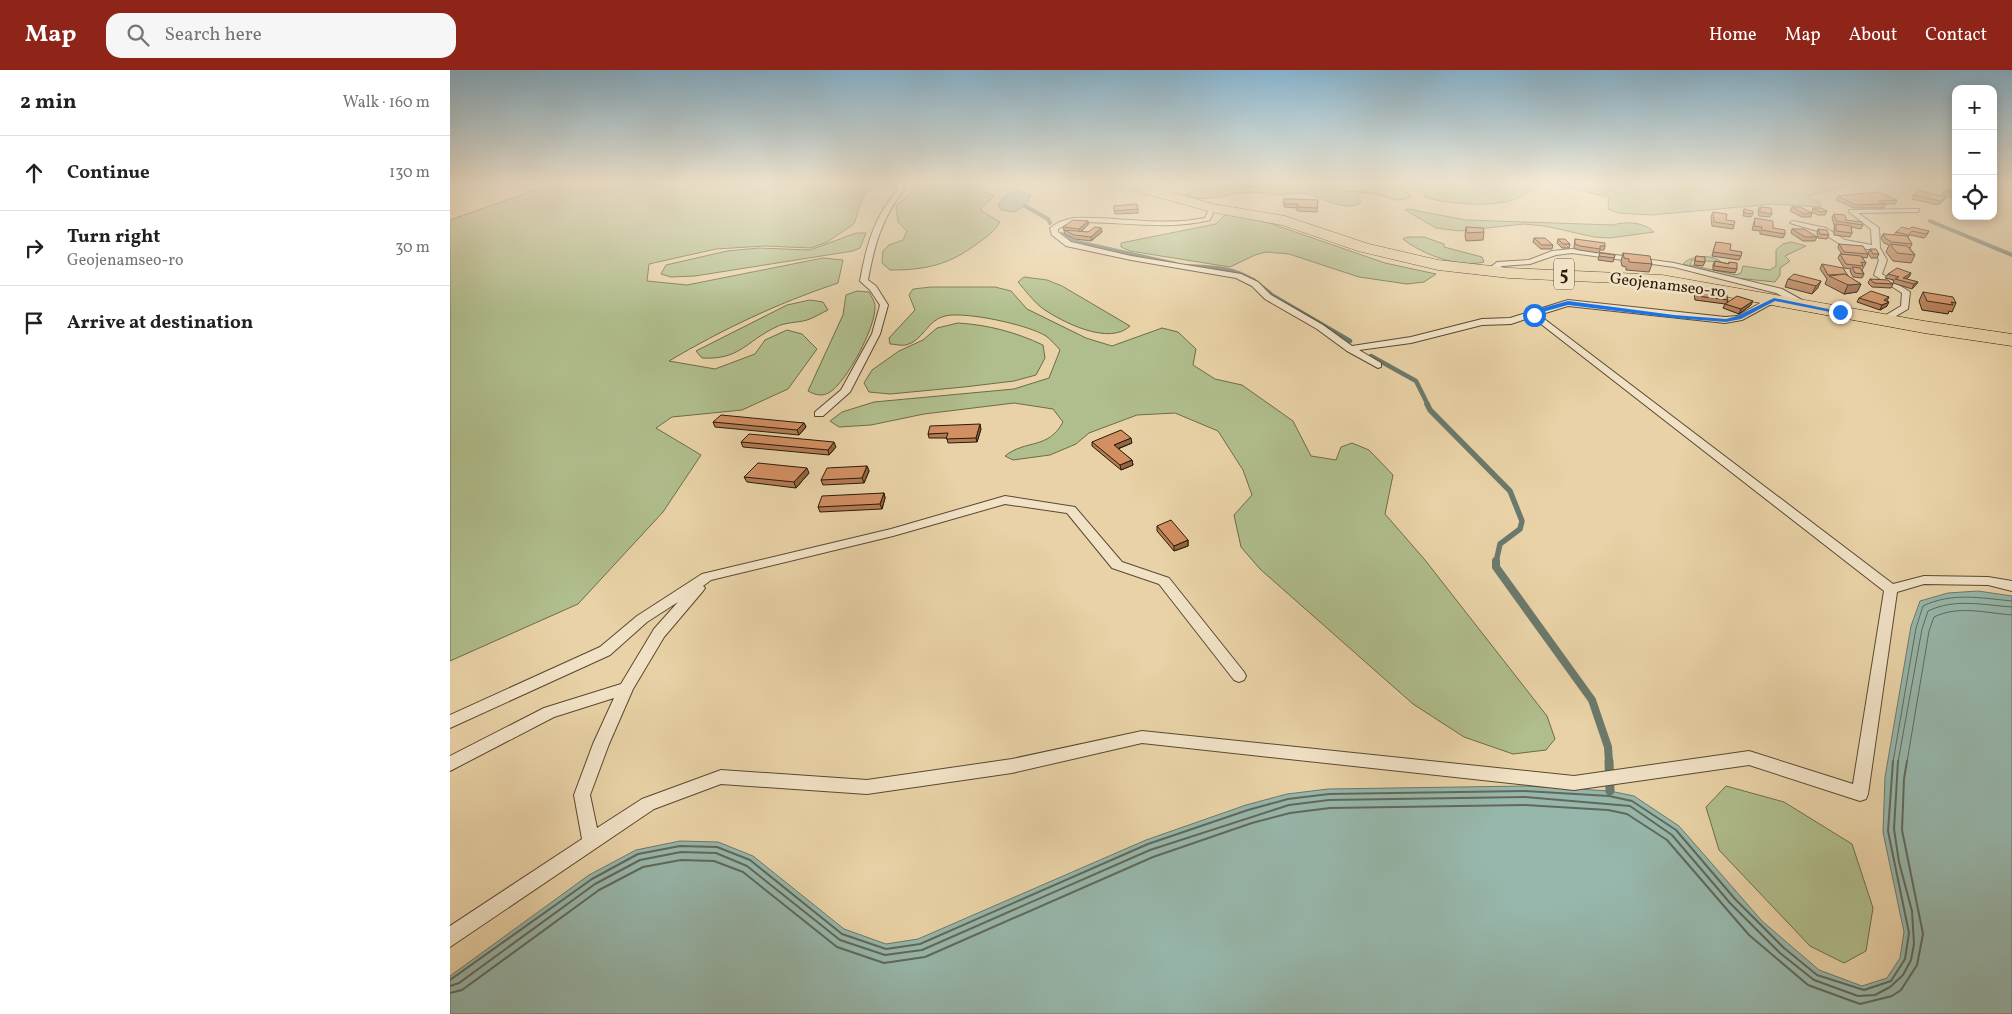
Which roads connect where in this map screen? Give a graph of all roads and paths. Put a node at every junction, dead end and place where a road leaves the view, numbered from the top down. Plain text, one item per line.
1 (878, 227) edge
2 (1055, 227) edge
3 (1305, 227) edge
4 (1810, 227) edge
5 (1873, 227) edge
6 (1876, 248) junction
7 (1490, 271) junction
8 (1774, 299) junction
9 (1808, 306) junction
10 (1534, 315) junction
11 (1884, 320) junction
12 (2012, 340) edge
13 (1350, 349) junction
14 (1378, 365) dead end
15 (819, 414) dead end
16 (707, 577) junction
17 (2012, 586) edge
18 (1892, 589) junction
19 (1239, 676) dead end
20 (626, 688) junction
21 (450, 722) edge
22 (450, 764) edge
23 (591, 842) junction
24 (450, 937) edge

1 - 15 lane
2 - 13 lane
3 - 7 main road, Geojenamseo-ro / 5
4 - 6 lane
5 - 6 lane
6 - 11 lane
7 - 8 main road, Geojenamseo-ro / 5
7 - 9 lane
8 - 9 main road, Geojenamseo-ro / 5
8 - 10 lane
9 - 11 main road, Geojenamseo-ro / 5
10 - 13 lane
10 - 18 lane
11 - 12 main road, Geojenamseo-ro / 5
13 - 14 lane
16 - 19 lane
16 - 20 lane
16 - 21 lane
17 - 18 lane
18 - 23 lane
20 - 22 lane
20 - 23 lane
23 - 24 lane

